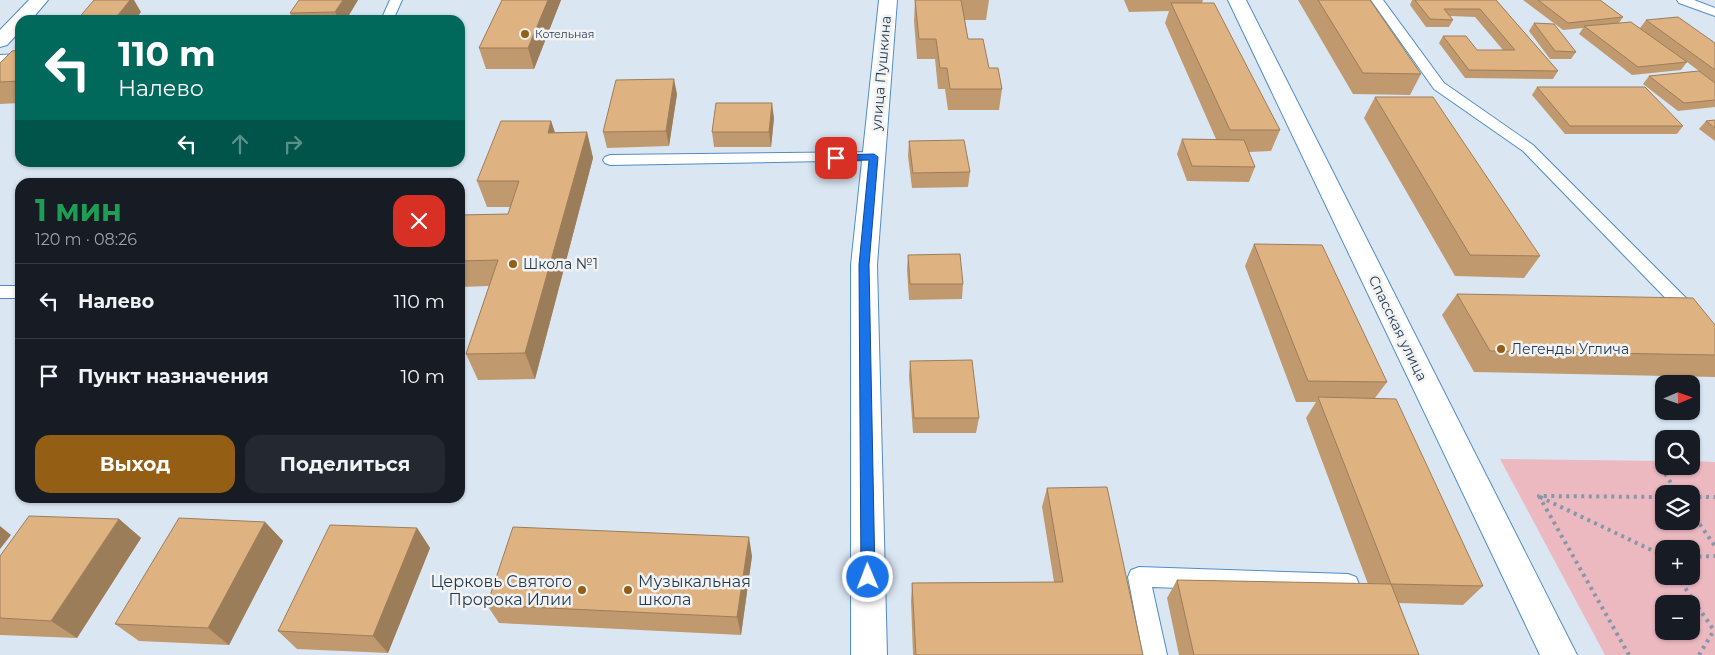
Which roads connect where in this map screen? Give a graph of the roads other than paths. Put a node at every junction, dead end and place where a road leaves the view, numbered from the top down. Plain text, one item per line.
1 (39, 0) edge
2 (396, 0) edge
3 (888, 0) edge
4 (1237, 0) edge
5 (1377, 0) edge
6 (1683, 0) edge
7 (1715, 12) edge
8 (25, 15) edge
9 (388, 15) edge
10 (15, 25) edge
11 (0, 41) edge
12 (15, 58) edge
13 (0, 59) edge
14 (874, 157) junction
15 (610, 160) dead end
16 (0, 292) edge
17 (15, 292) edge
18 (1715, 338) edge
19 (1348, 584) edge
20 (869, 655) edge
21 (1156, 655) edge
22 (1559, 655) edge

1 - 8 street
2 - 9 lane
3 - 14 street, улица Пушкина
4 - 22 street, Спасская улица
5 - 18 lane
6 - 7 lane
10 - 11 street
12 - 13 lane
14 - 15 lane
14 - 20 street, улица Пушкина
16 - 17 lane
19 - 21 lane

